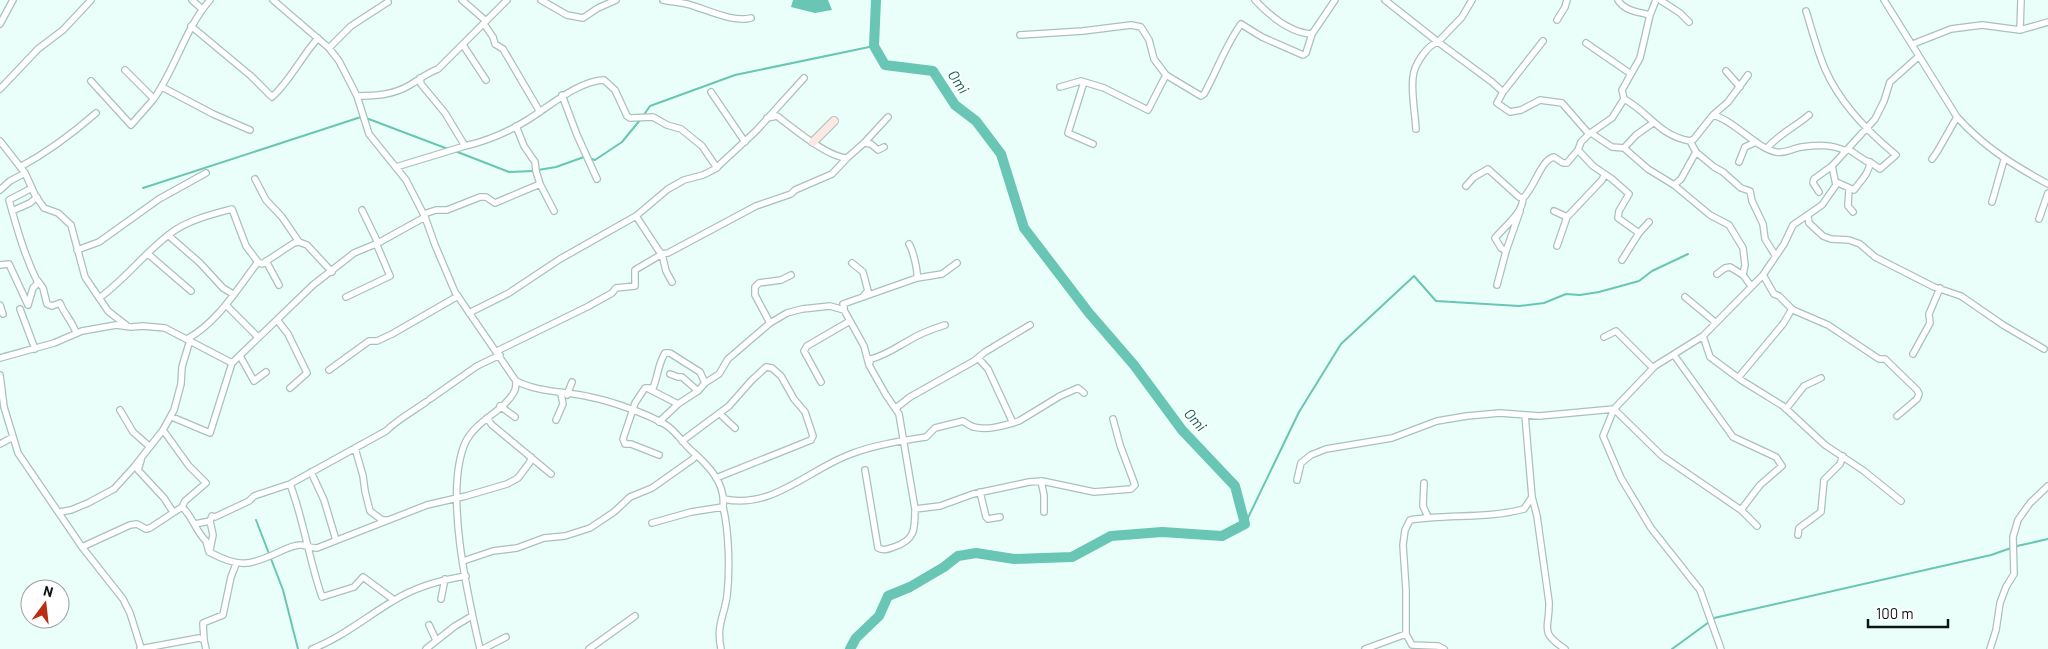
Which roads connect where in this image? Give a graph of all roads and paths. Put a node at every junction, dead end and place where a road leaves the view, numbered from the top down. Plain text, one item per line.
1 (13, 0) edge
2 (91, 0) edge
3 (192, 0) edge
4 (210, 0) edge
5 (272, 0) edge
6 (462, 0) edge
7 (507, 0) edge
8 (541, 0) edge
9 (612, 0) edge
10 (663, 0) edge
11 (1254, 0) edge
12 (1335, 0) edge
13 (1385, 0) edge
14 (1567, 0) edge
15 (1618, 0) edge
16 (1658, 0) edge
17 (1884, 0) edge
18 (2021, 0) edge
19 (1470, 1) edge
20 (388, 2) dead end
21 (202, 9) junction
22 (1806, 11) dead end
23 (1650, 15) junction
24 (751, 18) dead end
25 (1557, 20) dead end
26 (1689, 22) dead end
27 (2048, 22) edge
28 (485, 23) junction
29 (0, 24) edge
30 (191, 26) junction
31 (2020, 30) junction
32 (1312, 34) junction
33 (1020, 35) dead end
34 (318, 38) junction
35 (1543, 41) dead end
36 (1438, 42) junction
37 (1586, 43) dead end
38 (463, 44) junction
39 (1913, 44) junction
40 (329, 48) junction
41 (1918, 57) junction
42 (125, 70) dead end
43 (1726, 71) dead end
44 (1631, 74) junction
45 (1166, 75) junction
46 (1748, 75) dead end
47 (420, 78) junction
48 (804, 78) dead end
49 (486, 80) dead end
50 (91, 81) dead end
51 (1084, 82) junction
52 (162, 87) junction
53 (1060, 87) dead end
54 (1740, 87) junction
55 (0, 89) edge
56 (711, 92) dead end
57 (1503, 92) junction
58 (562, 95) junction
59 (357, 96) junction
60 (1624, 99) junction
61 (153, 100) junction
62 (540, 112) junction
63 (96, 113) dead end
64 (1713, 115) junction
65 (1809, 115) dead end
66 (888, 117) dead end
67 (1957, 117) junction
68 (767, 118) junction
69 (834, 122) dead end
70 (1653, 123) junction
71 (516, 126) junction
72 (1867, 128) junction
73 (1416, 129) dead end
74 (250, 130) dead end
75 (1590, 134) junction
76 (0, 141) edge
77 (1690, 141) junction
78 (745, 142) junction
79 (813, 142) junction
80 (1756, 142) junction
81 (864, 143) junction
82 (1093, 144) dead end
83 (465, 146) junction
84 (884, 147) dead end
85 (1624, 148) junction
86 (1766, 148) junction
87 (1578, 150) junction
88 (1847, 150) junction
89 (1696, 152) junction
90 (847, 158) junction
91 (1932, 159) dead end
92 (2004, 160) junction
93 (1739, 162) dead end
94 (1870, 162) junction
95 (20, 166) junction
96 (396, 166) junction
97 (1832, 166) junction
98 (717, 168) junction
99 (25, 173) junction
100 (206, 173) dead end
101 (1605, 174) junction
102 (255, 179) dead end
103 (597, 179) dead end
104 (1836, 182) junction
105 (540, 184) junction
106 (2048, 184) edge
107 (1674, 185) junction
108 (1466, 186) dead end
109 (32, 188) junction
110 (0, 190) edge
111 (1849, 190) junction
112 (1819, 192) dead end
113 (2048, 193) edge
114 (37, 197) junction
115 (1523, 201) junction
116 (1992, 202) dead end
117 (362, 210) dead end
118 (12, 211) junction
119 (554, 211) dead end
120 (1554, 211) dead end
121 (1853, 212) dead end
122 (425, 216) junction
123 (636, 216) junction
124 (1808, 216) junction
125 (1567, 218) junction
126 (2039, 219) dead end
127 (1649, 222) dead end
128 (1639, 233) junction
129 (168, 235) junction
130 (299, 242) junction
131 (377, 243) junction
132 (909, 244) dead end
133 (1557, 246) dead end
134 (77, 250) junction
135 (1506, 251) junction
136 (148, 254) junction
137 (662, 254) junction
138 (1776, 255) junction
139 (1622, 260) dead end
140 (266, 261) junction
141 (258, 262) junction
142 (852, 263) dead end
143 (957, 263) dead end
144 (0, 265) edge
145 (332, 272) junction
146 (1717, 274) dead end
147 (791, 275) dead end
148 (1743, 275) junction
149 (1763, 275) junction
150 (35, 277) junction
151 (917, 278) junction
152 (672, 282) dead end
153 (279, 285) dead end
154 (1497, 285) dead end
155 (1751, 286) junction
156 (1940, 288) junction
157 (192, 291) dead end
158 (233, 294) junction
159 (458, 296) junction
160 (346, 297) dead end
161 (863, 297) junction
162 (1685, 297) dead end
163 (99, 298) junction
164 (0, 305) edge
165 (226, 305) junction
166 (844, 307) junction
167 (20, 309) dead end
168 (1792, 309) junction
169 (469, 313) junction
170 (3, 314) dead end
171 (278, 321) junction
172 (850, 321) junction
173 (1715, 322) junction
174 (770, 323) junction
175 (126, 325) junction
176 (945, 325) dead end
177 (1030, 325) dead end
178 (76, 333) junction
179 (1703, 336) junction
180 (258, 337) junction
181 (1604, 337) dead end
182 (189, 340) junction
183 (35, 349) junction
184 (2044, 349) dead end
185 (498, 353) junction
186 (1913, 354) dead end
187 (1674, 355) junction
188 (240, 356) junction
189 (0, 358) edge
190 (978, 358) junction
191 (232, 364) junction
192 (687, 364) junction
193 (869, 365) junction
194 (1653, 368) junction
195 (329, 370) dead end
196 (266, 372) dead end
197 (670, 374) dead end
198 (0, 375) edge
199 (682, 377) junction
200 (1738, 378) junction
201 (1821, 378) dead end
202 (516, 381) junction
203 (572, 382) dead end
204 (822, 382) dead end
205 (705, 383) junction
206 (527, 386) junction
207 (290, 388) dead end
208 (649, 389) junction
209 (698, 391) junction
210 (514, 392) junction
211 (1084, 393) dead end
212 (564, 394) junction
213 (678, 404) junction
214 (500, 406) junction
215 (896, 408) junction
216 (1786, 408) junction
217 (1614, 409) junction
218 (120, 410) dead end
219 (634, 411) junction
220 (720, 414) junction
221 (1526, 415) junction
222 (1896, 416) dead end
223 (172, 417) dead end
224 (515, 417) dead end
225 (487, 418) junction
226 (556, 420) dead end
227 (1113, 420) dead end
228 (659, 422) junction
229 (1013, 423) junction
230 (735, 428) dead end
231 (163, 430) junction
232 (13, 437) junction
233 (903, 440) junction
234 (682, 441) junction
235 (0, 444) edge
236 (149, 446) junction
237 (355, 448) junction
238 (659, 455) dead end
239 (696, 455) junction
240 (1843, 456) junction
241 (532, 457) junction
242 (141, 458) junction
243 (865, 470) dead end
244 (311, 472) junction
245 (551, 474) dead end
246 (716, 478) junction
247 (1297, 480) dead end
248 (1041, 481) junction
249 (1424, 483) dead end
250 (290, 484) junction
251 (2048, 486) edge
252 (980, 492) junction
253 (1532, 497) junction
254 (455, 499) junction
255 (724, 499) junction
256 (1902, 500) dead end
257 (182, 507) junction
258 (723, 507) junction
259 (915, 510) junction
260 (1741, 510) junction
261 (60, 512) junction
262 (173, 512) junction
263 (1044, 512) dead end
264 (1000, 517) dead end
265 (1428, 517) junction
266 (388, 520) junction
267 (210, 521) junction
268 (652, 523) dead end
269 (196, 524) junction
270 (1757, 526) dead end
271 (1798, 535) dead end
272 (336, 540) junction
273 (82, 547) junction
274 (307, 548) junction
275 (209, 552) junction
276 (463, 561) junction
277 (236, 564) junction
278 (466, 576) junction
279 (445, 579) junction
280 (441, 599) dead end
281 (394, 600) junction
282 (472, 616) junction
283 (635, 616) dead end
284 (429, 625) dead end
285 (1406, 634) junction
286 (506, 637) dead end
287 (204, 640) junction
288 (436, 640) junction
289 (141, 649) edge
290 (206, 649) edge
291 (312, 649) edge
292 (426, 649) edge
293 (481, 649) edge
294 (589, 649) edge
295 (721, 649) edge
296 (1365, 649) edge
297 (1444, 649) edge
298 (1565, 649) edge
299 (1721, 649) edge
300 (1990, 649) edge

1 - 29 street
2 - 55 street
3 - 21 street
4 - 21 street
5 - 34 street
6 - 28 street
7 - 28 street
8 - 9 street
10 - 24 street
11 - 32 street
12 - 32 street
13 - 36 street
14 - 25 street
15 - 23 street
16 - 23 street
16 - 26 street
17 - 39 street
18 - 31 street
19 - 36 street
20 - 40 street
21 - 30 street
22 - 72 street
23 - 44 street
27 - 31 street
28 - 38 street
28 - 62 street
30 - 34 street
30 - 52 street
31 - 39 street
32 - 45 street
33 - 45 street
34 - 40 street
35 - 57 street
36 - 57 street
36 - 73 street
37 - 44 street
38 - 47 street
38 - 49 street
39 - 41 street
40 - 59 street
41 - 67 street
41 - 72 street
42 - 61 street
43 - 54 street
44 - 60 street
45 - 51 street
46 - 54 street
47 - 59 street
47 - 83 street
48 - 68 street
50 - 61 street
51 - 53 street
51 - 82 street
52 - 61 street
52 - 74 street
54 - 64 street
56 - 78 street
57 - 75 street
58 - 62 street
58 - 98 street
58 - 103 street
59 - 96 street
60 - 70 street
60 - 75 street
62 - 71 street
63 - 95 street
64 - 77 street
64 - 80 street
65 - 86 street
66 - 81 street
67 - 91 street
67 - 92 street
68 - 78 street
68 - 79 street
69 - 79 street
70 - 77 street
70 - 85 street
71 - 83 street
71 - 105 street
72 - 88 street
72 - 94 street
75 - 85 street
75 - 87 street
76 - 95 street
77 - 89 street
78 - 98 street
79 - 90 street
80 - 86 street
80 - 93 street
81 - 84 street
81 - 90 street
83 - 96 street
85 - 107 street
86 - 88 street
87 - 101 street
87 - 115 street
88 - 94 street
88 - 97 street
89 - 107 street
89 - 138 street
90 - 137 street
92 - 106 street
92 - 116 street
94 - 111 street
95 - 99 street
96 - 122 street
97 - 104 street
97 - 112 street
98 - 123 street
99 - 109 street
99 - 110 street
100 - 134 street
101 - 125 street
101 - 128 street
102 - 130 street
104 - 111 street
104 - 124 street
105 - 119 street
105 - 122 street
107 - 148 street
108 - 115 street
109 - 114 street
109 - 118 street
111 - 121 street
113 - 126 street
114 - 118 street
114 - 134 street
115 - 135 street
115 - 135 street
117 - 131 street
118 - 150 street
120 - 125 street
122 - 131 street
122 - 159 street
123 - 137 street
123 - 169 street
124 - 138 street
124 - 156 street
125 - 133 street
127 - 128 street
128 - 139 street
129 - 136 street
129 - 141 street
129 - 158 street
130 - 140 street
130 - 145 street
131 - 145 street
131 - 160 street
132 - 151 street
134 - 163 street
135 - 154 street
136 - 157 street
136 - 163 street
137 - 152 street
137 - 185 street
138 - 149 street
140 - 141 street
140 - 153 street
141 - 158 street
142 - 161 street
143 - 151 street
144 - 150 street
145 - 171 street
146 - 148 street
147 - 174 street
148 - 155 street
149 - 155 street
149 - 168 street
150 - 178 street
151 - 161 street
155 - 173 street
156 - 184 street
156 - 186 street
158 - 165 street
159 - 169 street
159 - 195 street
161 - 166 street
162 - 173 street
163 - 175 street
164 - 170 street
165 - 180 street
165 - 182 street
166 - 172 street
166 - 174 street
167 - 183 street
168 - 200 street
168 - 222 street
169 - 185 street
171 - 180 street
171 - 207 street
172 - 193 street
172 - 204 street
173 - 179 street
174 - 205 street
175 - 178 street
175 - 182 street
176 - 193 street
177 - 190 street
178 - 183 street
179 - 187 street
179 - 200 street
180 - 188 street
181 - 194 street
182 - 191 street
182 - 231 street
183 - 189 street
185 - 202 street
185 - 237 street
187 - 194 street
187 - 260 street
188 - 191 street
188 - 196 street
190 - 215 street
190 - 229 street
191 - 223 street
192 - 199 street
192 - 205 street
192 - 208 street
193 - 215 street
194 - 217 street
197 - 199 street
198 - 232 street
199 - 209 street
200 - 216 street
201 - 216 street
202 - 206 street
202 - 210 street
203 - 212 street
205 - 209 street
206 - 210 street
206 - 212 street
208 - 213 street
208 - 219 street
209 - 213 street
210 - 214 street
211 - 229 street
212 - 219 street
212 - 226 street
213 - 228 street
214 - 224 street
214 - 225 street
215 - 233 street
216 - 240 street
217 - 221 street
217 - 260 street
217 - 299 street
218 - 236 street
219 - 228 street
219 - 238 street
220 - 230 street
220 - 234 street
220 - 246 street
221 - 247 street
221 - 253 street
225 - 241 street
225 - 254 street
227 - 248 street
228 - 234 street
229 - 233 street
231 - 236 street
231 - 257 street
232 - 235 street
232 - 261 street
233 - 255 street
233 - 259 street
234 - 239 street
236 - 242 street
237 - 244 street
237 - 266 street
239 - 246 street
239 - 276 street
240 - 256 street
240 - 271 street
241 - 245 street
241 - 254 street
242 - 261 street
242 - 262 street
243 - 259 street
244 - 250 street
244 - 272 street
246 - 255 street
248 - 252 street
248 - 263 street
249 - 265 street
250 - 267 street
250 - 274 street
251 - 300 street
252 - 259 street
252 - 264 street
253 - 265 street
253 - 298 street
254 - 266 street
254 - 276 street
255 - 258 street
257 - 262 street
257 - 269 street
258 - 268 street
258 - 295 street
260 - 270 street
261 - 273 street
262 - 273 street
265 - 285 street
266 - 272 street
267 - 269 street
267 - 275 street
269 - 275 street
272 - 274 street
273 - 289 street
274 - 277 street
274 - 281 street
275 - 277 street
276 - 278 street
277 - 287 street
278 - 279 street
278 - 282 street
279 - 280 street
279 - 281 street
281 - 291 street
282 - 288 street
282 - 293 street
283 - 294 street
284 - 288 street
285 - 296 street
285 - 297 street
286 - 293 street
287 - 289 street
287 - 290 street
288 - 292 street

